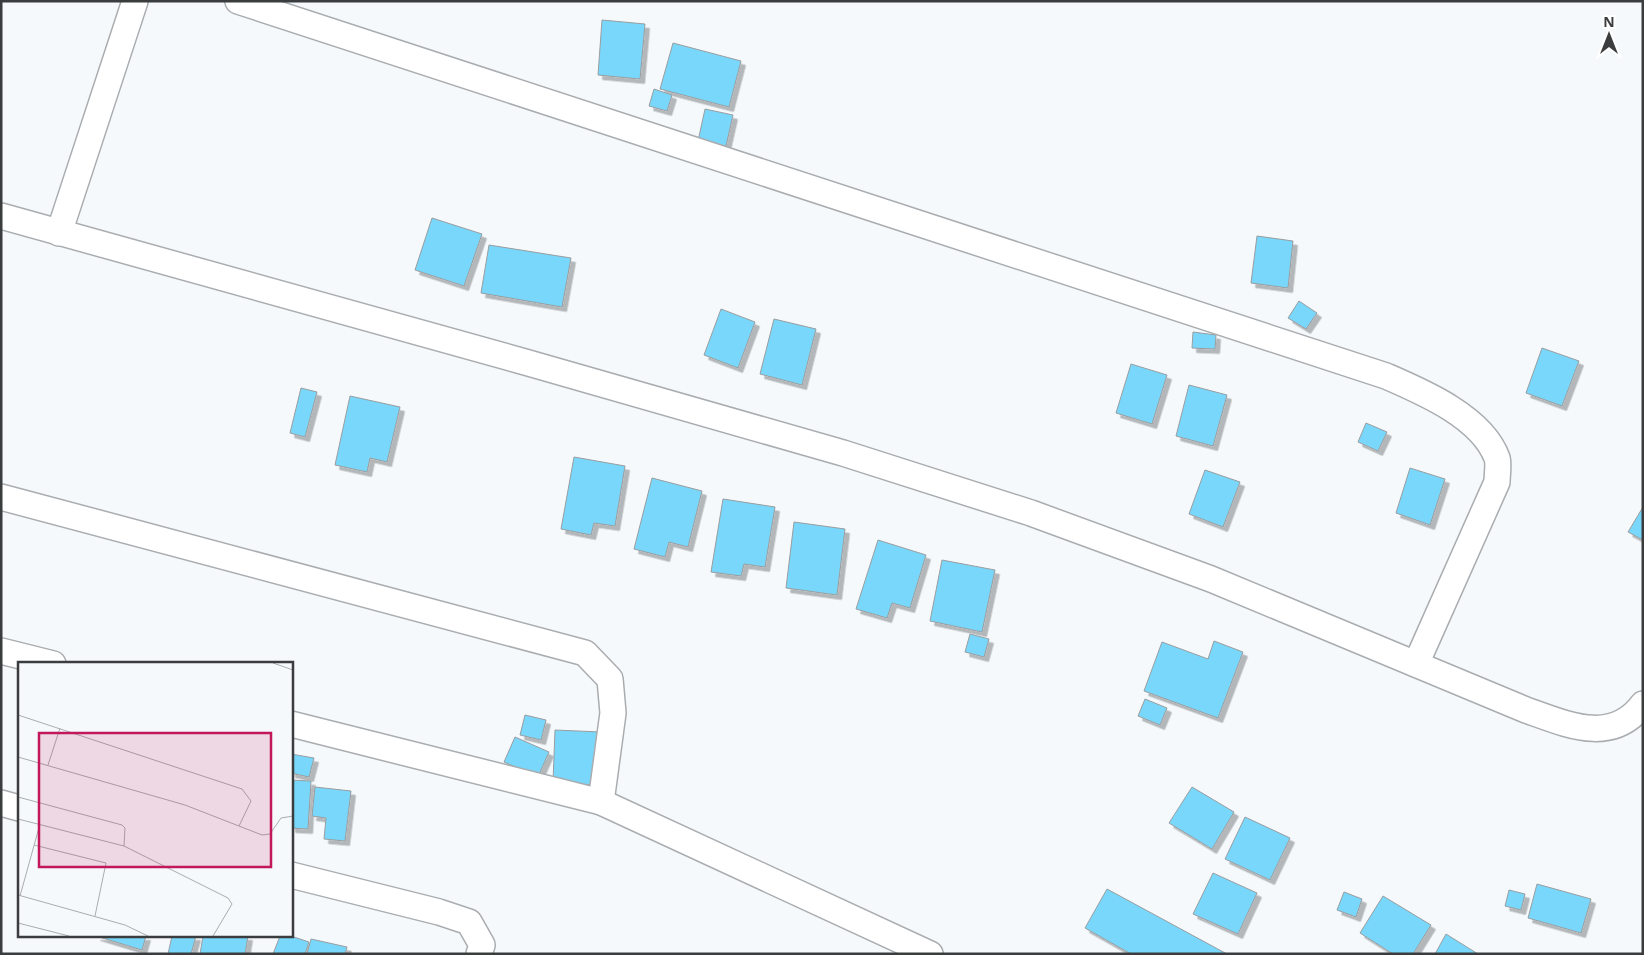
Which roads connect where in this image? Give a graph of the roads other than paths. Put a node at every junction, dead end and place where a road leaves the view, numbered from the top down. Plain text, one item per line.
1 (135, 1) edge
2 (238, 1) edge
3 (1, 216) edge
4 (59, 232) junction
5 (1, 497) edge
6 (1, 652) edge
7 (44, 662) edge
8 (1416, 664) junction
9 (1643, 704) edge
10 (292, 724) edge
11 (601, 802) junction
12 (1, 803) edge
13 (18, 808) edge
14 (292, 875) edge
15 (479, 954) edge
16 (930, 954) edge

1 - 4 street
2 - 8 street
3 - 4 street
4 - 8 street
5 - 11 street
6 - 7 street
8 - 9 street
10 - 11 street
11 - 16 street
12 - 13 street
14 - 15 street

